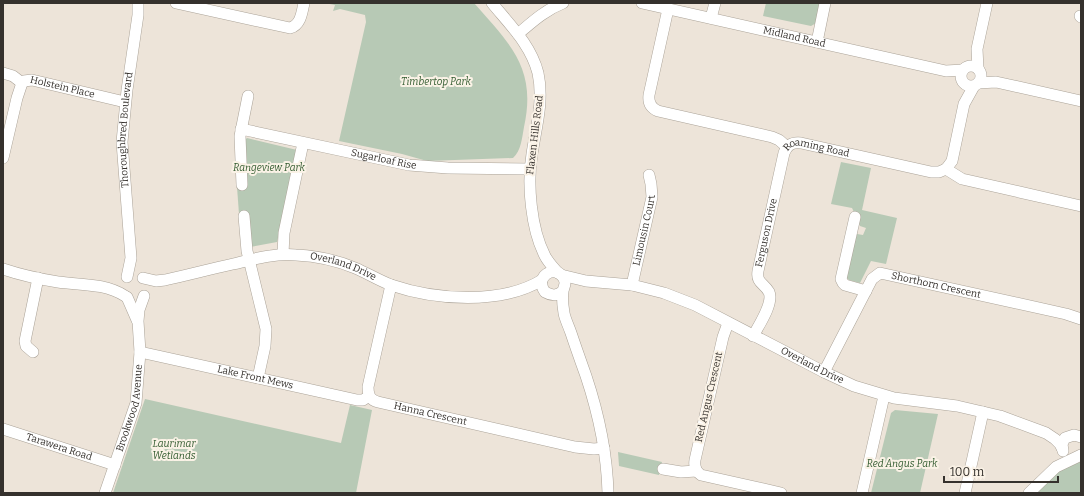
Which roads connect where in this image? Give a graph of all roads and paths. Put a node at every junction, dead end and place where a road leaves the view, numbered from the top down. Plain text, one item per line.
1 (138, 3) edge
2 (176, 3) edge
3 (304, 3) edge
4 (492, 3) edge
5 (563, 3) edge
6 (642, 3) edge
7 (715, 3) edge
8 (825, 3) edge
9 (987, 3) edge
10 (668, 9) junction
11 (711, 18) junction
12 (518, 34) junction
13 (817, 42) junction
14 (977, 50) junction
15 (979, 70) junction
16 (3, 73) edge
17 (967, 78) junction
18 (996, 82) junction
19 (22, 83) junction
20 (248, 96) dead end
21 (1081, 101) edge
22 (125, 102) junction
23 (241, 129) junction
24 (303, 143) junction
25 (787, 147) junction
26 (3, 158) edge
27 (530, 169) junction
28 (946, 169) junction
29 (649, 175) dead end
30 (242, 185) dead end
31 (1081, 206) edge
32 (244, 216) dead end
33 (855, 217) dead end
34 (283, 254) junction
35 (544, 256) junction
36 (131, 258) junction
37 (249, 260) junction
38 (3, 270) edge
39 (560, 274) junction
40 (141, 277) junction
41 (38, 278) junction
42 (125, 279) junction
43 (542, 279) junction
44 (165, 280) junction
45 (586, 281) junction
46 (391, 285) junction
47 (632, 285) junction
48 (103, 287) junction
49 (520, 290) junction
50 (563, 290) junction
51 (866, 291) junction
52 (547, 293) junction
53 (145, 294) junction
54 (126, 296) junction
55 (564, 314) junction
56 (1081, 319) edge
57 (138, 321) junction
58 (728, 323) junction
59 (753, 336) junction
60 (33, 352) dead end
61 (140, 352) junction
62 (824, 372) junction
63 (258, 378) junction
64 (369, 396) junction
65 (884, 396) junction
66 (983, 412) junction
67 (3, 429) edge
68 (1081, 429) edge
69 (1046, 433) junction
70 (1073, 436) edge
71 (604, 448) junction
72 (1062, 448) junction
73 (1079, 457) edge
74 (115, 465) junction
75 (1056, 467) junction
76 (663, 468) dead end
77 (696, 471) junction
78 (105, 493) edge
79 (608, 493) edge
80 (781, 493) edge
81 (862, 493) edge
82 (965, 493) edge
83 (1029, 493) edge

1 - 22 street, Thoroughbred Boulevard
2 - 3 street
4 - 12 street, Flaxen Hills Road
5 - 12 street
6 - 10 street, Midland Road
7 - 11 street
8 - 13 street
9 - 14 street
10 - 11 street, Midland Road
10 - 25 street, Roaming Road
11 - 13 street, Midland Road
12 - 27 street, Flaxen Hills Road
13 - 17 street, Midland Road
14 - 15 street
14 - 17 street
15 - 17 street
15 - 17 street
15 - 18 street
16 - 19 street, Holstein Place
17 - 18 street
17 - 28 street
18 - 21 street
19 - 22 street, Holstein Place
19 - 26 street
20 - 23 street
22 - 36 street, Thoroughbred Boulevard
23 - 24 street, Sugarloaf Rise
23 - 30 street
24 - 27 street, Sugarloaf Rise
24 - 34 street
25 - 28 street, Roaming Road
25 - 59 street, Ferguson Drive
27 - 35 street, Flaxen Hills Road
28 - 31 street
29 - 47 street, Limousin Court
32 - 37 street
33 - 51 street
34 - 37 street, Overland Drive
34 - 46 street, Overland Drive
35 - 39 street, Flaxen Hills Road
35 - 43 street, Flaxen Hills Road
36 - 40 street, Thoroughbred Boulevard
36 - 42 street, Thoroughbred Boulevard
37 - 44 street, Overland Drive
37 - 63 street
38 - 41 street
39 - 43 street
39 - 45 street, Overland Drive
39 - 50 street
40 - 42 street
40 - 44 street, Overland Drive
40 - 53 street
41 - 48 street
41 - 60 street
42 - 48 street
42 - 54 street
43 - 49 street, Overland Drive
43 - 52 street
44 - 53 street, Overland Drive
45 - 47 street, Overland Drive
45 - 50 street, Overland Drive
46 - 49 street, Overland Drive
46 - 64 street
47 - 58 street, Overland Drive
48 - 54 street
49 - 52 street, Overland Drive
50 - 52 street
50 - 55 street
51 - 56 street, Shorthorn Crescent
51 - 62 street, Shorthorn Crescent
52 - 55 street
53 - 54 street
53 - 57 street, Brookwood Avenue
54 - 57 street, Brookwood Avenue
55 - 71 street
57 - 61 street, Brookwood Avenue
58 - 59 street, Overland Drive
58 - 77 street, Red Angus Crescent
59 - 62 street, Overland Drive
61 - 63 street, Lake Front Mews
61 - 74 street, Brookwood Avenue
62 - 65 street, Overland Drive
63 - 64 street, Lake Front Mews
64 - 71 street, Hanna Crescent
65 - 66 street, Overland Drive
65 - 81 street
66 - 69 street, Overland Drive
66 - 82 street
67 - 74 street, Tarawera Road
68 - 70 street
69 - 70 street, Overland Drive
69 - 72 street, Overland Drive
70 - 72 street
71 - 79 street
72 - 73 street, Overland Drive
72 - 75 street
73 - 75 street
74 - 78 street, Brookwood Avenue
75 - 83 street
76 - 77 street
77 - 80 street

